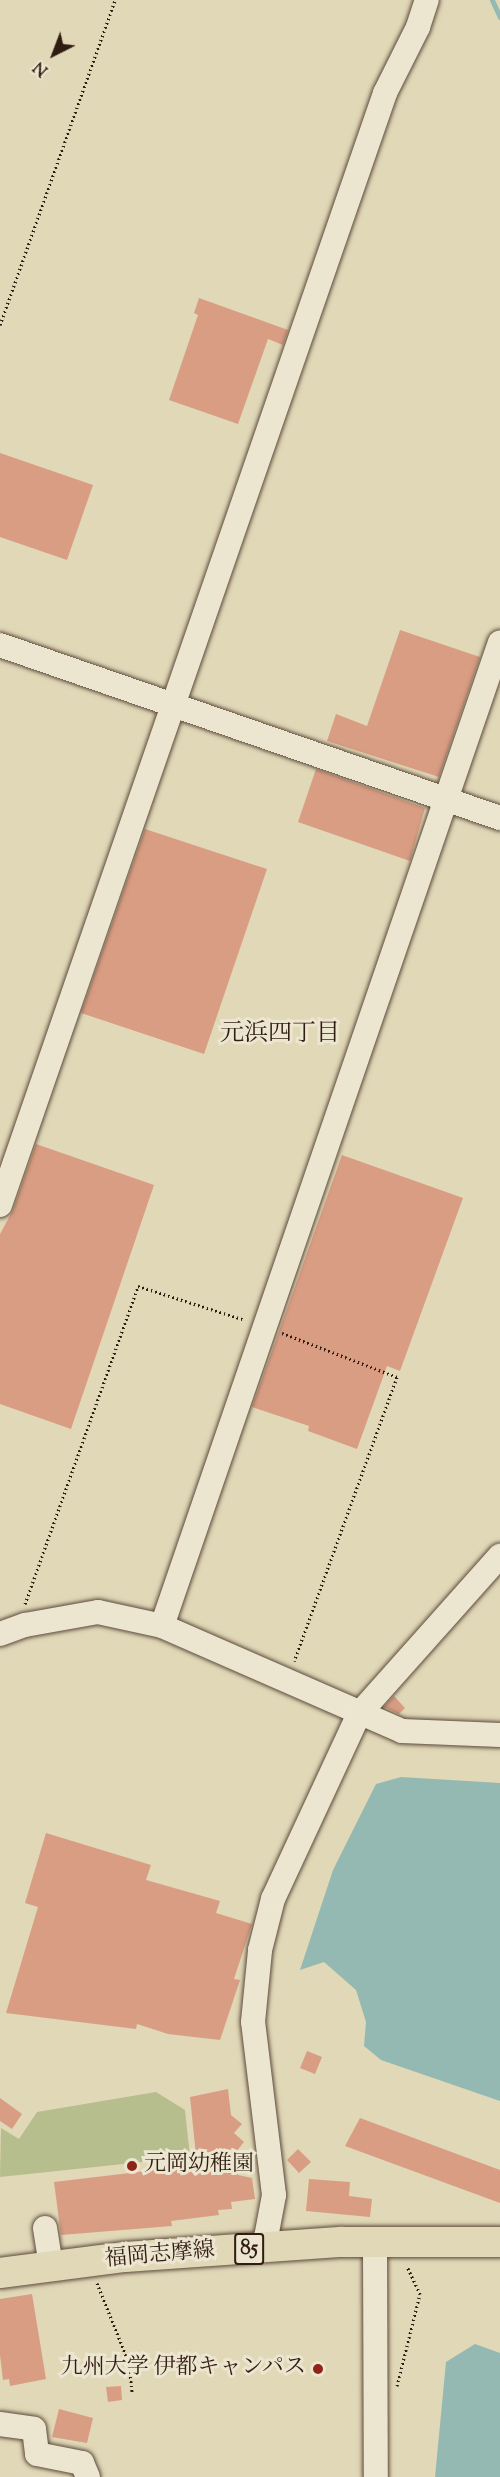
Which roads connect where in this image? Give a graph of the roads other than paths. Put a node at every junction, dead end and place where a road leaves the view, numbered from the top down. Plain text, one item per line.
1 (427, 0) edge
2 (500, 642) edge
3 (0, 645) edge
4 (173, 705) junction
5 (444, 799) junction
6 (500, 818) edge
7 (0, 1205) edge
8 (500, 1556) edge
9 (162, 1626) junction
10 (0, 1634) edge
11 (358, 1714) junction
12 (500, 1735) edge
13 (45, 2228) dead end
14 (386, 2242) junction
15 (500, 2242) edge
16 (264, 2248) junction
17 (51, 2266) junction
18 (0, 2273) edge
19 (0, 2424) edge
20 (88, 2477) edge
21 (376, 2477) edge

1 - 4 street
2 - 5 street
3 - 4 street
4 - 5 street
4 - 7 street
5 - 6 street
5 - 9 street
8 - 11 street
9 - 10 street
9 - 11 street
11 - 12 street
11 - 16 street
13 - 17 street
14 - 15 main road, 福岡志摩線 / 85
14 - 16 main road, 福岡志摩線 / 85
14 - 21 street
16 - 17 main road, 福岡志摩線 / 85
17 - 18 main road, 福岡志摩線 / 85
19 - 20 street

